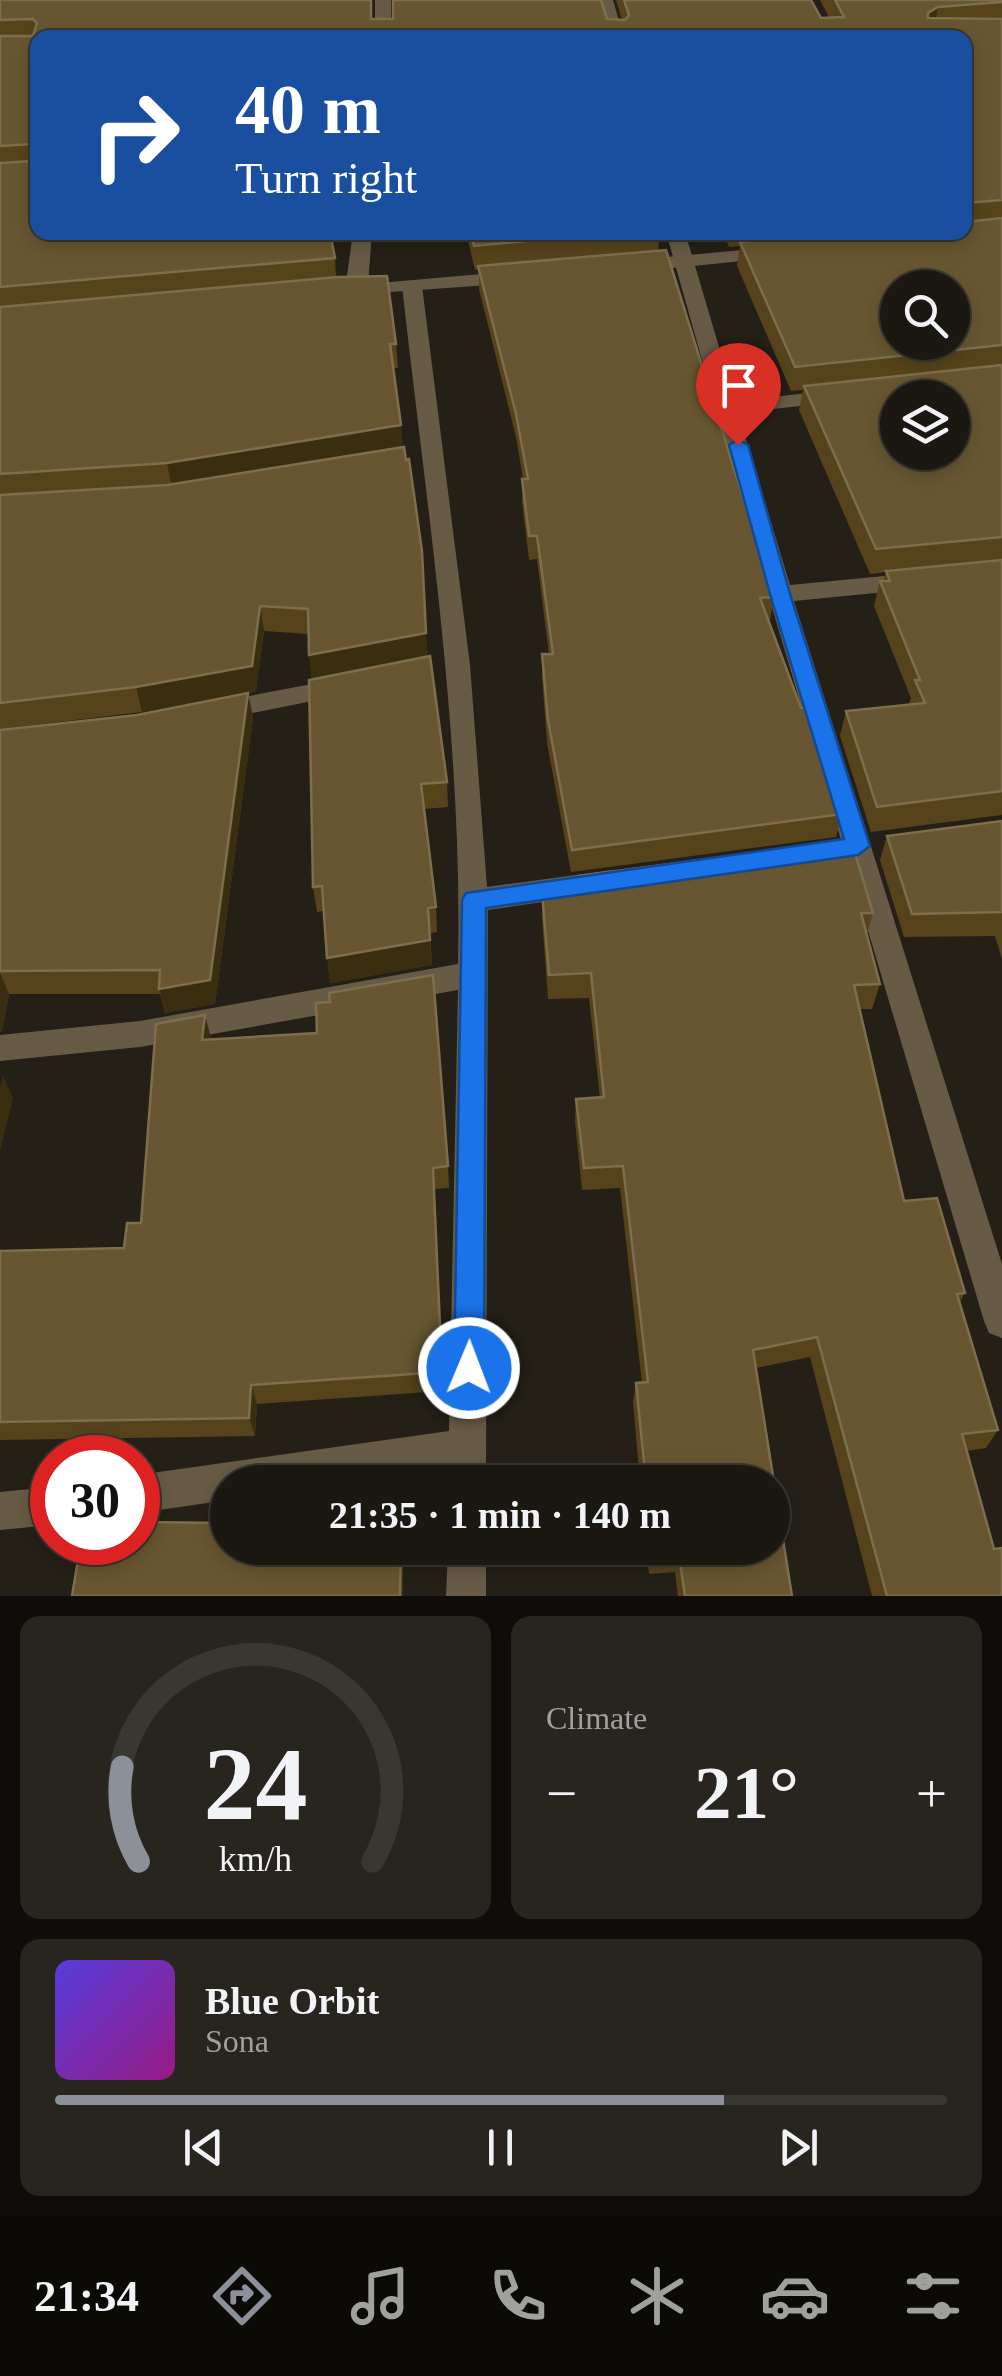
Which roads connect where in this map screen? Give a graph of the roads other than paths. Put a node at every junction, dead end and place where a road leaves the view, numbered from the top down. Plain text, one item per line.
1 (382, 0) edge
2 (605, 0) edge
3 (382, 30) edge
4 (614, 30) edge
5 (361, 240) edge
6 (677, 240) edge
7 (799, 250) edge
8 (684, 261) junction
9 (606, 268) edge
10 (529, 276) edge
11 (412, 286) junction
12 (865, 394) edge
13 (728, 408) junction
14 (946, 578) edge
15 (780, 594) junction
16 (362, 683) edge
17 (195, 716) edge
18 (894, 842) edge
19 (858, 846) junction
20 (820, 851) edge
21 (647, 876) edge
22 (474, 900) junction
23 (476, 974) junction
24 (0, 1048) edge
25 (1002, 1321) edge
26 (468, 1465) edge
27 (210, 1488) edge
28 (160, 1492) edge
29 (30, 1508) edge
30 (0, 1510) edge
31 (466, 1565) edge
32 (466, 1596) edge

1 - 3 street
2 - 4 street
5 - 11 street
6 - 8 street
7 - 8 street
8 - 9 street
8 - 13 street
10 - 11 street
11 - 22 street
12 - 13 street
13 - 15 street
14 - 15 street
15 - 19 street
16 - 17 street
18 - 19 street
19 - 20 street
19 - 25 street
21 - 22 street
22 - 23 street
23 - 24 street
23 - 26 street
27 - 28 street
29 - 30 street
31 - 32 street

